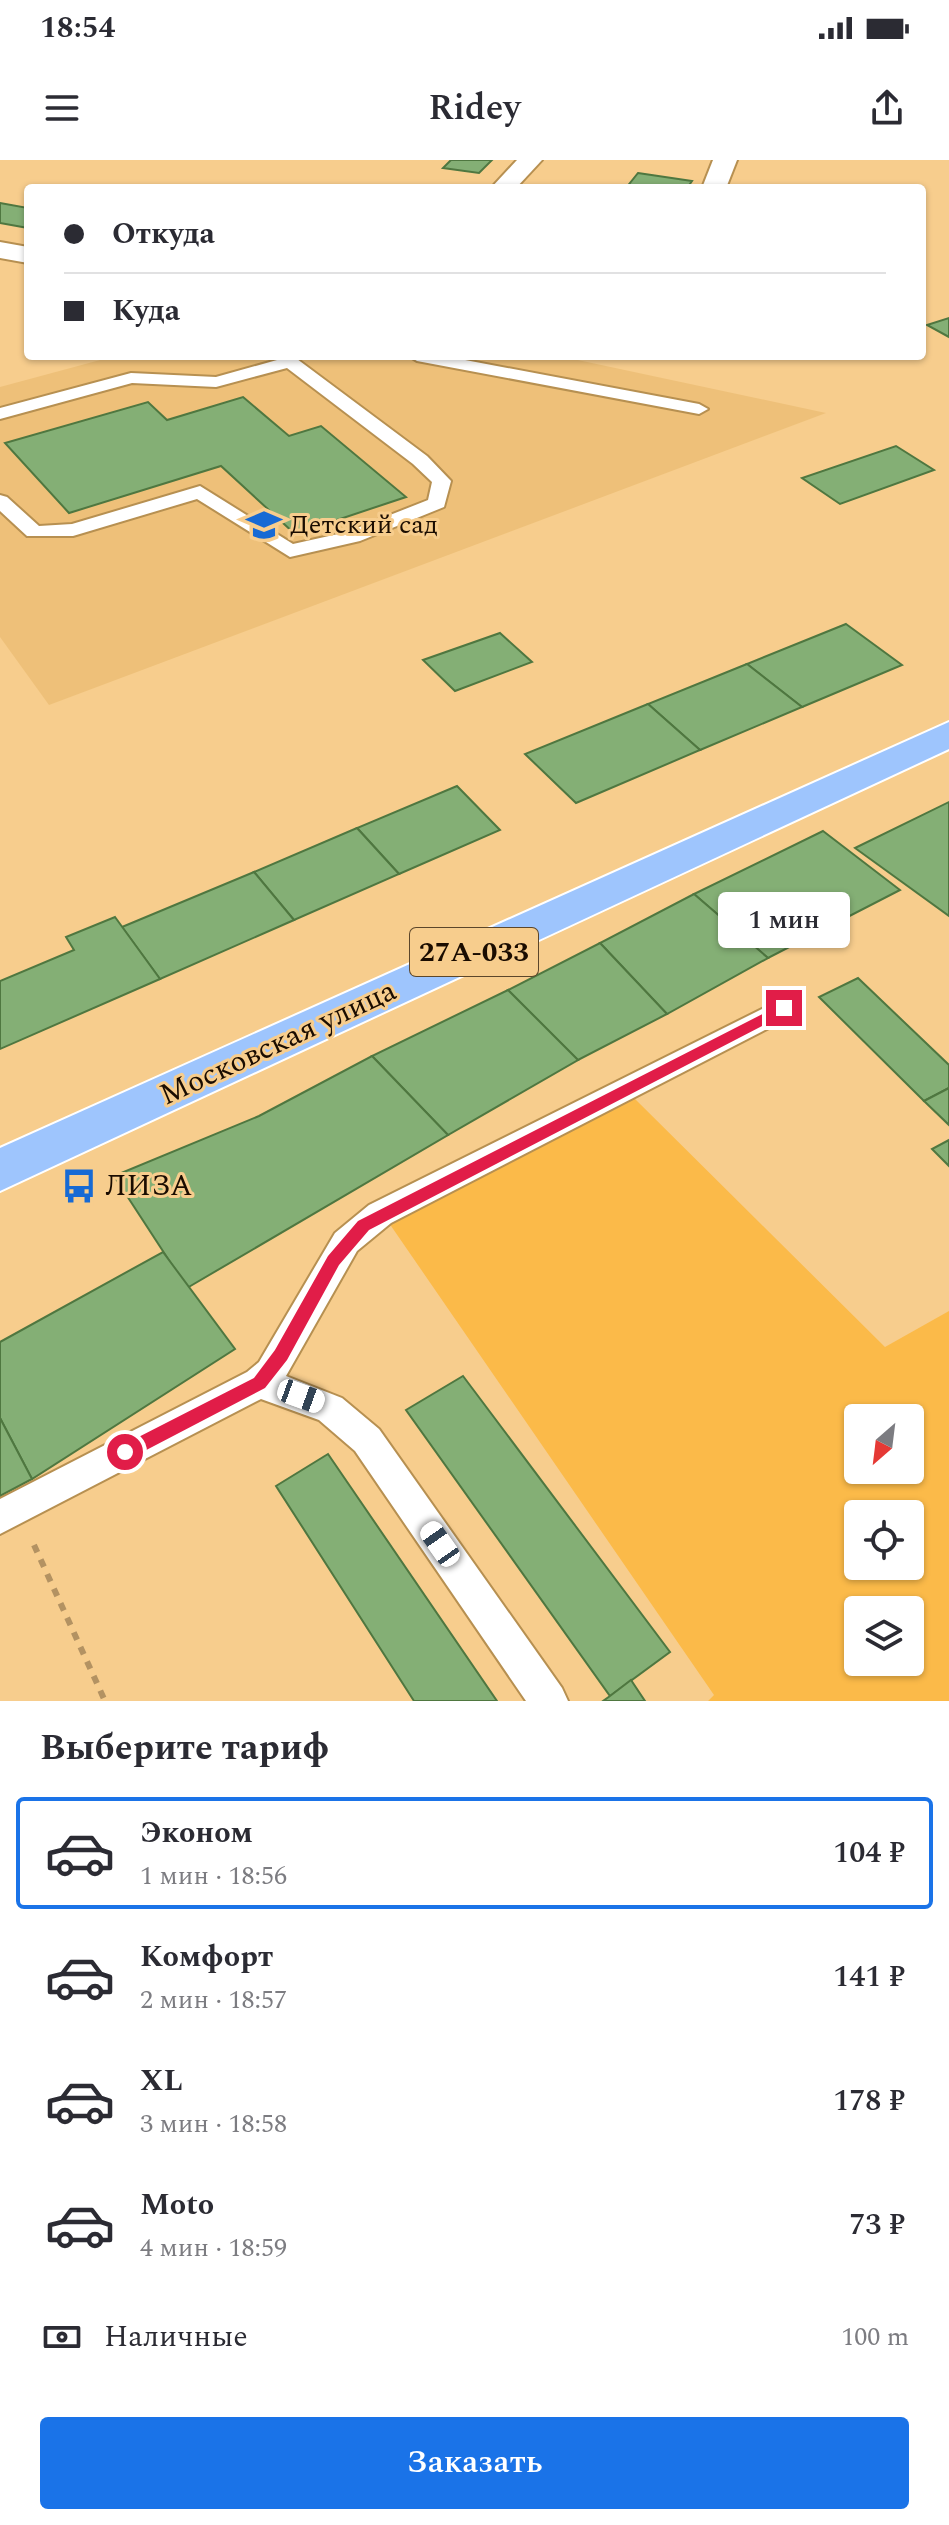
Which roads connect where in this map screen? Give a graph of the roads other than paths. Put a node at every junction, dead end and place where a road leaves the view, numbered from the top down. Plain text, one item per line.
1 (530, 160) edge
2 (725, 160) edge
3 (507, 184) edge
4 (716, 184) edge
5 (0, 250) edge
6 (24, 254) edge
7 (283, 360) edge
8 (287, 360) edge
9 (438, 360) edge
10 (699, 409) dead end
11 (0, 414) edge
12 (0, 501) edge
13 (949, 734) edge
14 (784, 1008) dead end
15 (0, 1171) edge
16 (259, 1383) junction
17 (8, 1512) edge
18 (549, 1701) edge

1 - 3 street
2 - 4 street
5 - 6 street
7 - 11 lane
8 - 12 lane
9 - 10 lane
13 - 15 main road, Московская улица / 27А-033
14 - 16 lane
16 - 17 lane
16 - 18 lane

